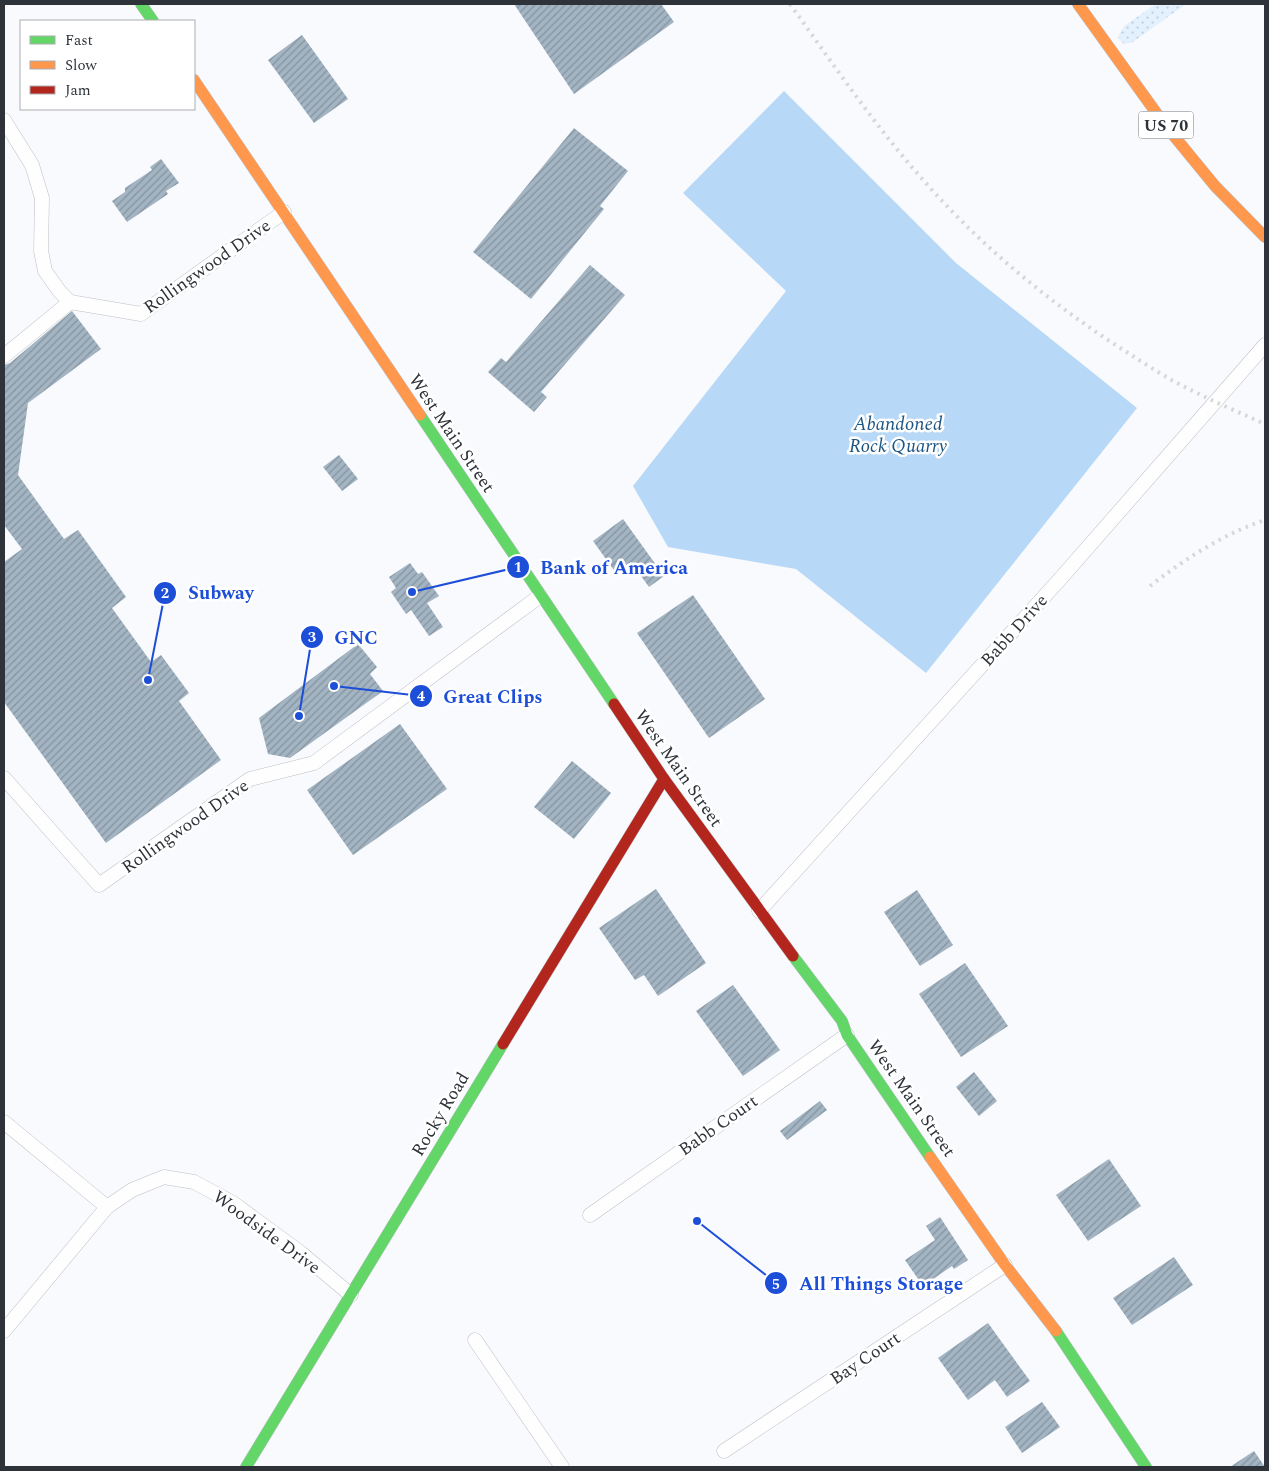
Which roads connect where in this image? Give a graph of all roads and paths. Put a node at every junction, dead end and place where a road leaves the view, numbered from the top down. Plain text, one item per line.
1 (141, 4) edge
2 (1078, 4) edge
3 (152, 20) edge
4 (195, 81) edge
5 (4, 120) edge
6 (284, 212) junction
7 (1265, 237) edge
8 (70, 302) junction
9 (1265, 345) edge
10 (4, 356) edge
11 (540, 596) junction
12 (4, 778) edge
13 (664, 779) junction
14 (759, 911) junction
15 (846, 1034) junction
16 (4, 1122) edge
17 (107, 1207) junction
18 (590, 1215) dead end
19 (1005, 1265) junction
20 (351, 1295) junction
21 (4, 1332) edge
22 (475, 1340) dead end
23 (724, 1451) dead end
24 (246, 1467) edge
25 (562, 1467) edge
26 (1146, 1467) edge

1 - 3 main road
2 - 7 main road, US 70
4 - 6 main road, West Main Street
5 - 8 street
6 - 8 street, Rollingwood Drive
6 - 11 main road, West Main Street
8 - 10 street
9 - 14 street, Babb Drive
11 - 12 street, Rollingwood Drive
11 - 13 main road, West Main Street
13 - 14 main road, West Main Street
13 - 20 main road, Rocky Road
14 - 15 main road, West Main Street
15 - 18 street, Babb Court
15 - 19 main road, West Main Street
16 - 17 street
17 - 20 street, Woodside Drive
17 - 21 street, Woodside Drive
19 - 23 street, Bay Court
19 - 26 main road, West Main Street
20 - 24 main road, Rocky Road
22 - 25 street

